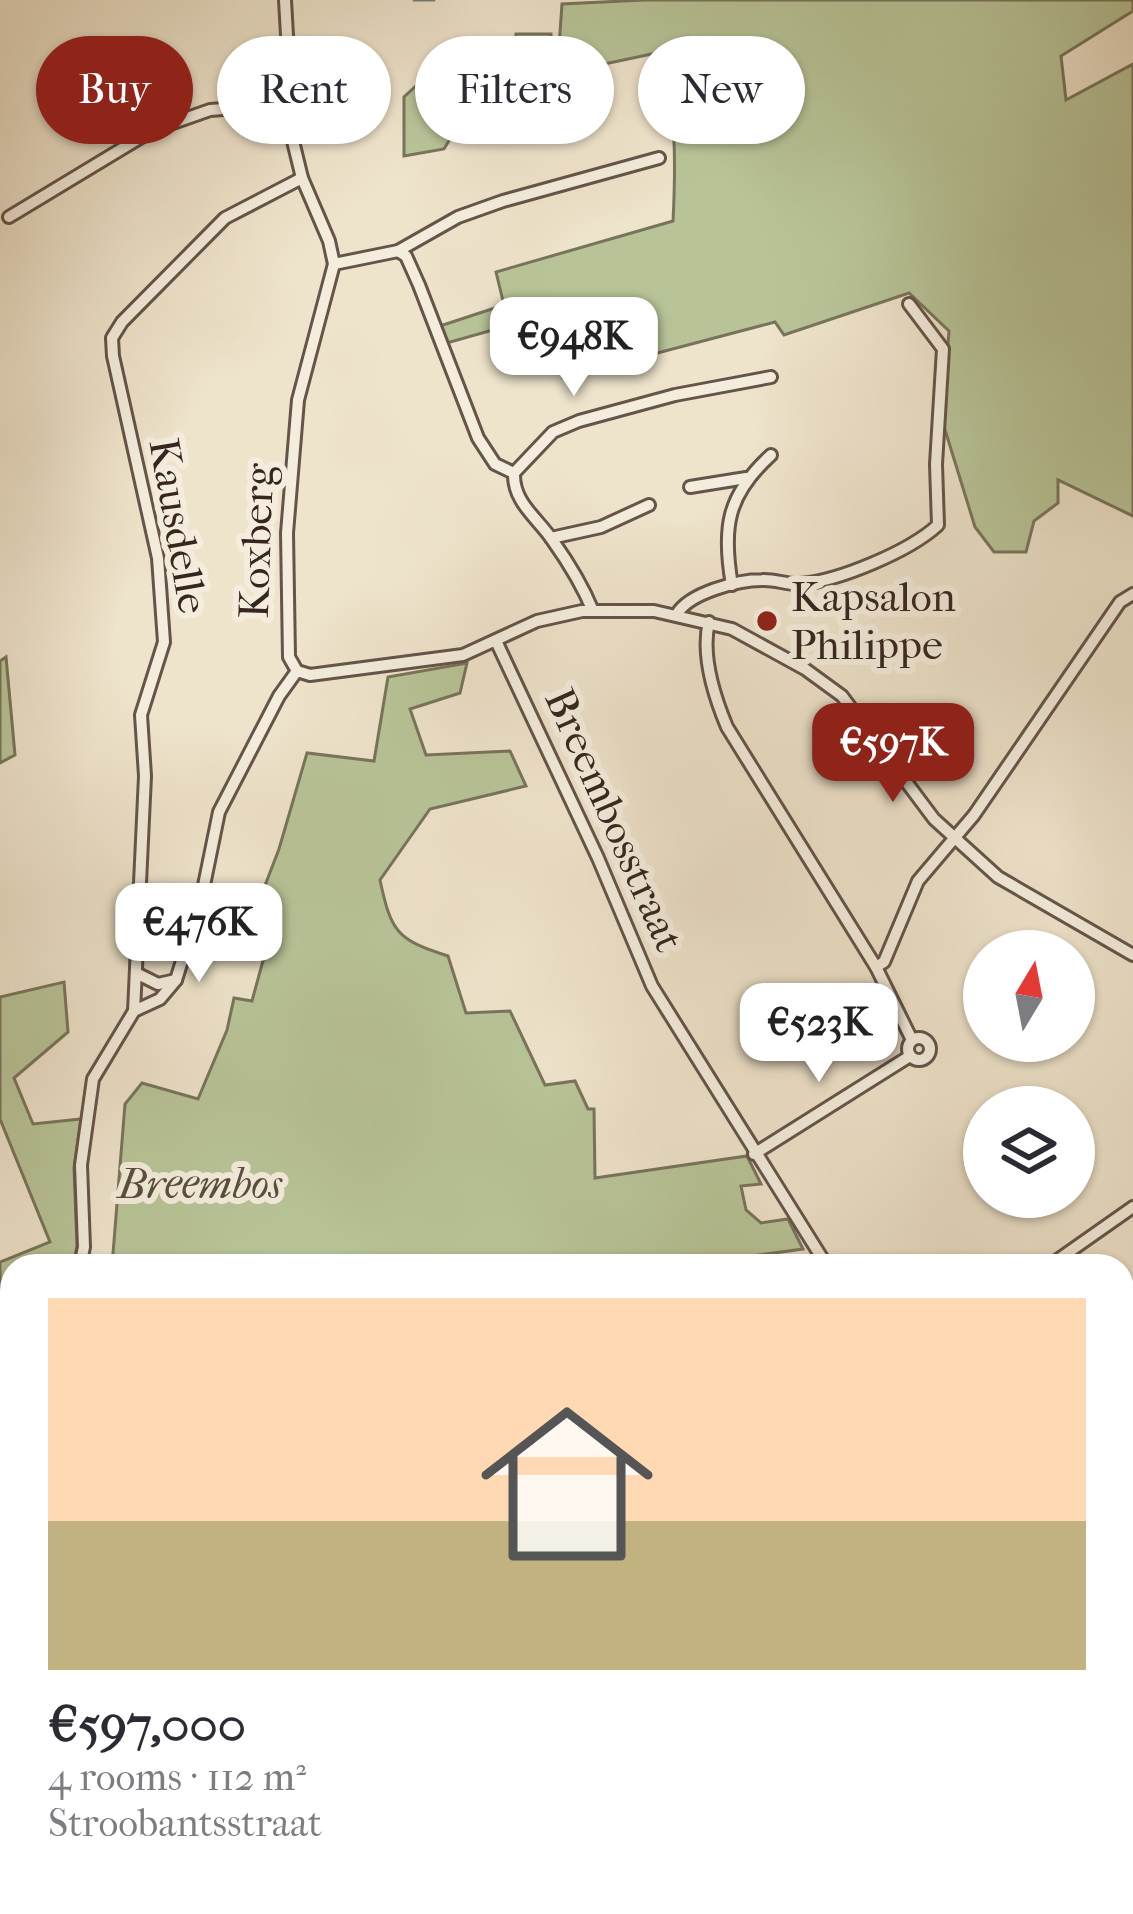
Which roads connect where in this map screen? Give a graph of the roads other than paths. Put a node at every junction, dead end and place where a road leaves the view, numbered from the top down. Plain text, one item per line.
1 (286, 0) edge
2 (287, 36) edge
3 (217, 109) edge
4 (296, 144) edge
5 (659, 158) dead end
6 (302, 178) junction
7 (9, 217) dead end
8 (398, 251) junction
9 (334, 264) junction
10 (910, 304) dead end
11 (770, 377) dead end
12 (771, 455) dead end
13 (514, 473) junction
14 (746, 478) junction
15 (724, 480) junction
16 (690, 487) dead end
17 (649, 505) dead end
18 (732, 506) junction
19 (551, 538) junction
20 (732, 585) junction
21 (1133, 594) edge
22 (593, 611) junction
23 (677, 614) junction
24 (710, 622) junction
25 (497, 643) junction
26 (298, 671) junction
27 (953, 838) junction
28 (1133, 955) edge
29 (876, 967) junction
30 (136, 974) junction
31 (176, 980) junction
32 (134, 1011) junction
33 (912, 1040) junction
34 (910, 1056) junction
35 (754, 1154) junction
36 (1133, 1207) edge
37 (83, 1254) edge
38 (819, 1254) edge
39 (1066, 1254) edge

1 - 2 street, Koxberg
3 - 7 street
4 - 6 street, Koxberg
5 - 8 street
6 - 9 street, Koxberg
6 - 30 street, Kausdelle
8 - 9 street
8 - 13 street
9 - 26 street, Koxberg
10 - 20 street
11 - 13 street
12 - 14 street
13 - 19 street
14 - 15 street
14 - 18 street
15 - 16 street
15 - 18 street
17 - 19 street
18 - 20 street
19 - 22 street
20 - 23 street
21 - 27 street
22 - 23 street, Koxberg
22 - 25 street, Koxberg
23 - 24 street, Koxberg
24 - 27 street, Koxberg
24 - 29 street
25 - 26 street, Koxberg
25 - 35 street, Breembosstraat
26 - 31 street
27 - 28 street, Koxberg
27 - 29 street
29 - 33 street
30 - 31 street
30 - 32 street
31 - 32 street
32 - 37 street
33 - 34 street
33 - 34 street
34 - 35 street
35 - 38 street, Breembosstraat
36 - 39 street

